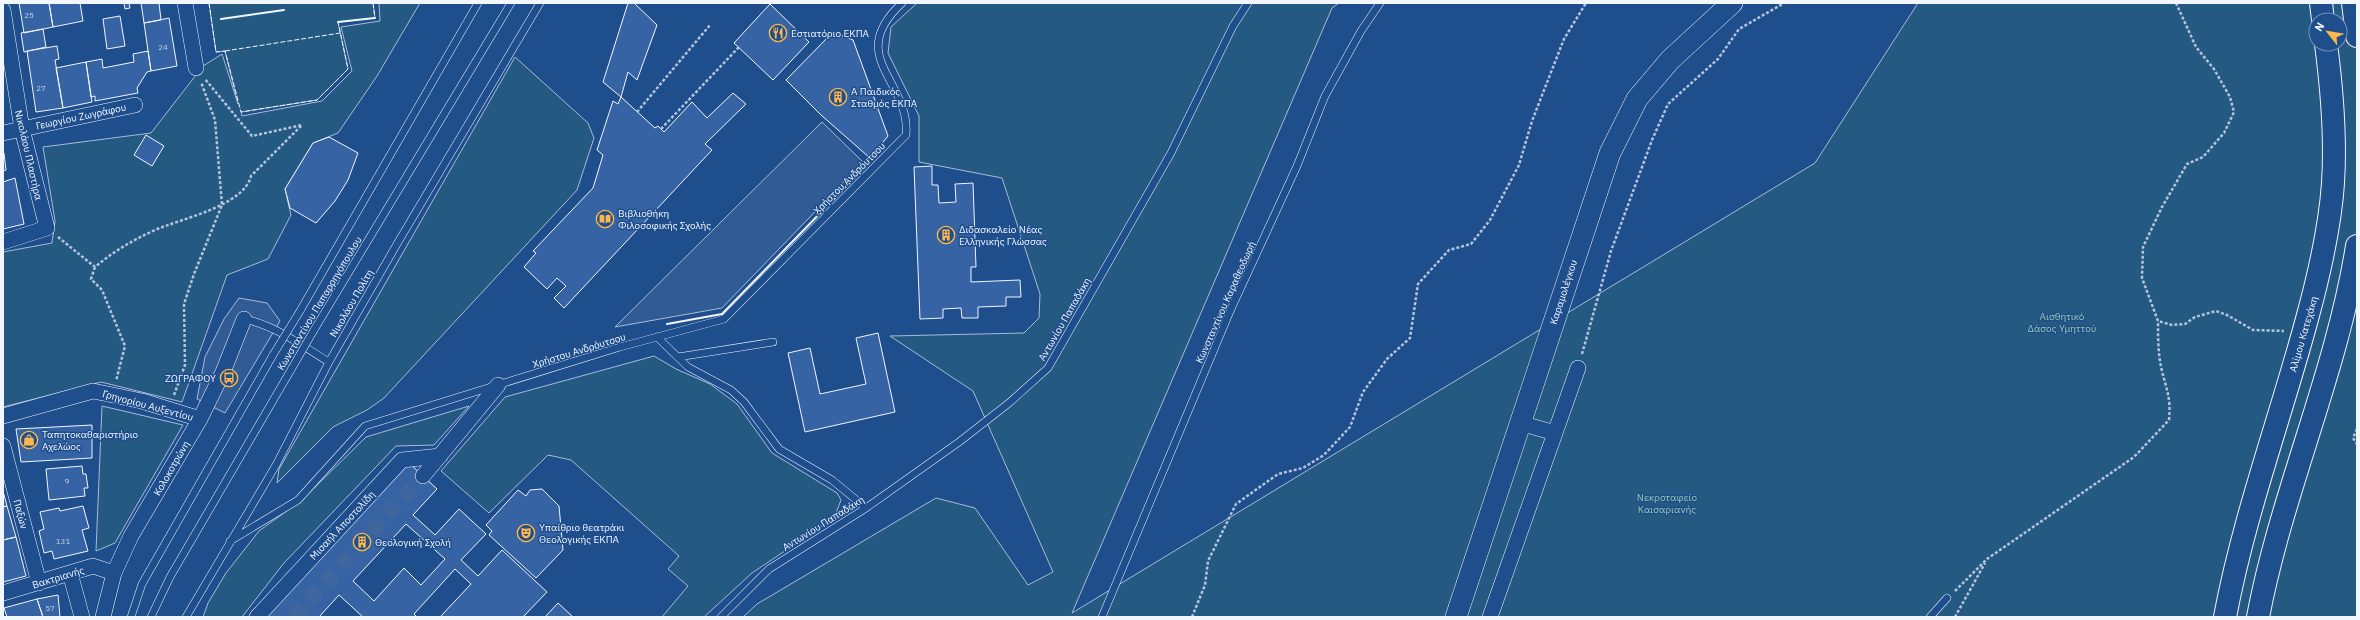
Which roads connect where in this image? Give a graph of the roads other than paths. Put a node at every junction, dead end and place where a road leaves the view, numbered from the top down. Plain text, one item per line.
1 (185, 3) edge
2 (478, 3) edge
3 (511, 3) edge
4 (540, 3) edge
5 (902, 3) edge
6 (1248, 3) edge
7 (1380, 3) edge
8 (1732, 3) edge
9 (2353, 3) edge
10 (3, 10) edge
11 (2357, 36) edge
12 (2327, 52) edge
13 (196, 68) road end
14 (135, 105) dead end
15 (22, 129) junction
16 (3, 133) edge
17 (3, 242) edge
18 (2357, 246) edge
19 (244, 319) joint
20 (657, 337) junction
21 (773, 342) dead end
22 (678, 358) junction
23 (330, 362) junction
24 (1578, 368) road end
25 (498, 385) junction
26 (3, 416) edge
27 (200, 418) junction
28 (1520, 424) junction
29 (1555, 433) junction
30 (3, 446) edge
31 (440, 456) junction
32 (423, 476) tunnel mouth
33 (866, 508) junction
34 (230, 541) junction
35 (70, 573) junction
36 (114, 573) junction
37 (39, 583) junction
38 (3, 593) edge
39 (1947, 598) road end
40 (82, 617) edge
41 (103, 617) edge
42 (131, 617) edge
43 (151, 617) edge
44 (186, 617) edge
45 (257, 617) edge
46 (721, 617) edge
47 (1102, 617) edge
48 (1456, 617) edge
49 (1490, 617) edge
50 (1930, 617) edge
51 (2225, 617) edge
52 (2258, 617) edge

1 - 13 street
2 - 42 lane, Κωνσταντίνου Παπαρρηγόπουλου, bridge
3 - 43 lane, Κωνσταντίνου Παπαρρηγόπουλου, bridge
4 - 23 lane, Νικολάου Πολίτη
5 - 20 lane, Χρήστου Ανδρόυτσου
6 - 33 lane, Αντωνίου Παπαδάκη
7 - 47 lane, Κωνσταντίνου Καραθεοδωρή
8 - 28 main road, Καραμολέγκου
9 - 11 main road
10 - 15 street, Νικολάου Πλαστήρα
12 - 51 main road, Αλίμου Κατεχάκη
14 - 15 street, Γεωργίου Ζωγράφου
15 - 16 street, Γεωργίου Ζωγράφου
15 - 17 street, Νικολάου Πλαστήρα
18 - 52 main road
19 - 23 lane
19 - 27 street, Κολοκοτρώνη
20 - 22 lane
20 - 25 lane, Χρήστου Ανδρόυτσου
21 - 22 lane
22 - 33 lane
23 - 34 lane, Νικολάου Πολίτη
24 - 29 street
25 - 31 street
25 - 34 lane, Χρήστου Ανδρόυτσου
26 - 27 street, Γρηγορίου Αυξεντίου
27 - 36 street, Κολοκοτρώνη
28 - 29 street
28 - 48 main road, Καραμολέγκου
29 - 49 street
30 - 37 street, Παξών
31 - 32 street
31 - 45 street, Μισαήλ Αποστολίδη
33 - 46 lane, Αντωνίου Παπαδάκη
34 - 44 lane, Νικολάου Πολίτη
35 - 36 street, Βακτριανής
35 - 37 street, Βακτριανής
35 - 40 street
36 - 41 street, Κολοκοτρώνη
37 - 38 street, Βακτριανής
39 - 50 lane

